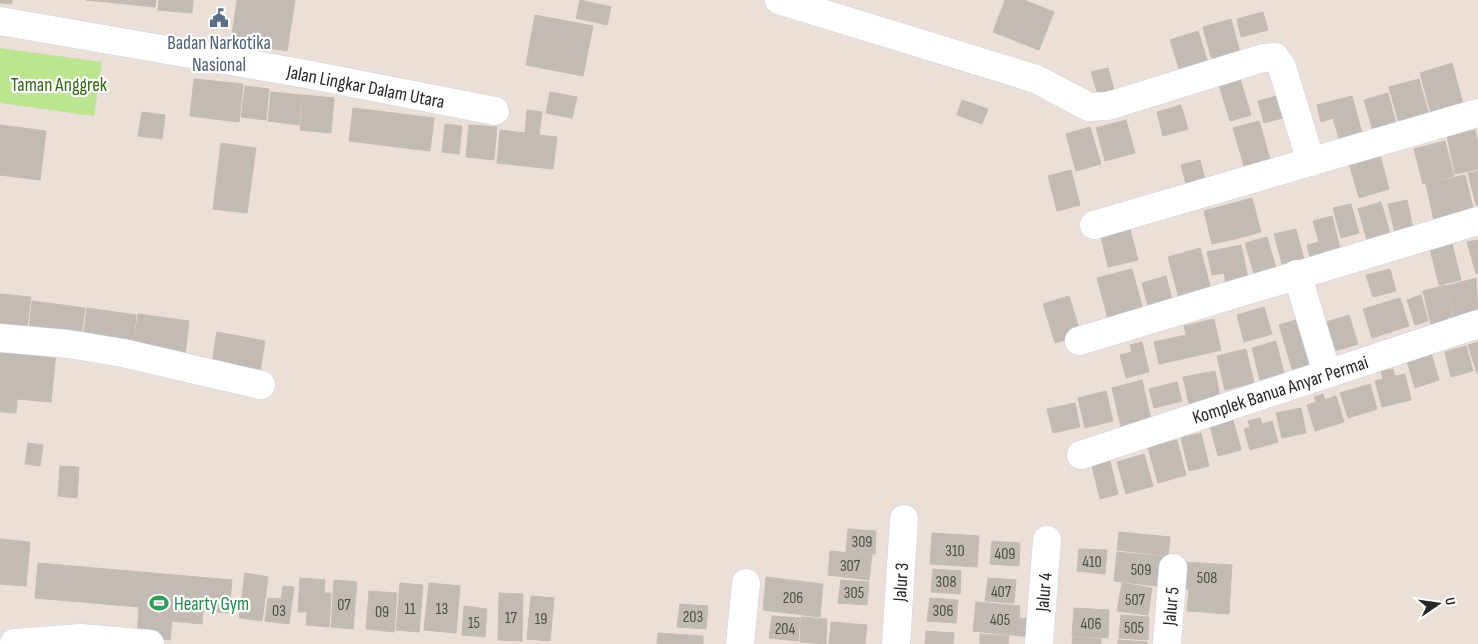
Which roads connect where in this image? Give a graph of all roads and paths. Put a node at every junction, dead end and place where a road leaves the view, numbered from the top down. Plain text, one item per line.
1 (779, 0) edge
2 (0, 21) edge
3 (495, 111) dead end
4 (1478, 114) edge
5 (1311, 162) junction
6 (1478, 221) edge
7 (1094, 225) dead end
8 (1297, 274) junction
9 (1478, 324) edge
10 (0, 338) edge
11 (1080, 341) dead end
12 (1327, 374) junction
13 (262, 385) dead end
14 (1081, 455) dead end
15 (904, 520) dead end
16 (1047, 540) dead end
17 (1173, 568) dead end
18 (746, 583) dead end
19 (11, 641) edge
20 (150, 644) edge
21 (740, 644) edge
22 (896, 644) edge
23 (1039, 644) edge
24 (1167, 644) edge

1 - 5 street
2 - 3 street, Jalan Lingkar Dalam Utara
4 - 5 street
5 - 7 street
6 - 8 street
8 - 11 street
8 - 12 street
9 - 12 street, Komplek Banua Anyar Permai
10 - 13 street
12 - 14 street, Komplek Banua Anyar Permai
15 - 22 street, Jalur 3
16 - 23 street, Jalur 4
17 - 24 street, Jalur 5
18 - 21 street
19 - 20 street

